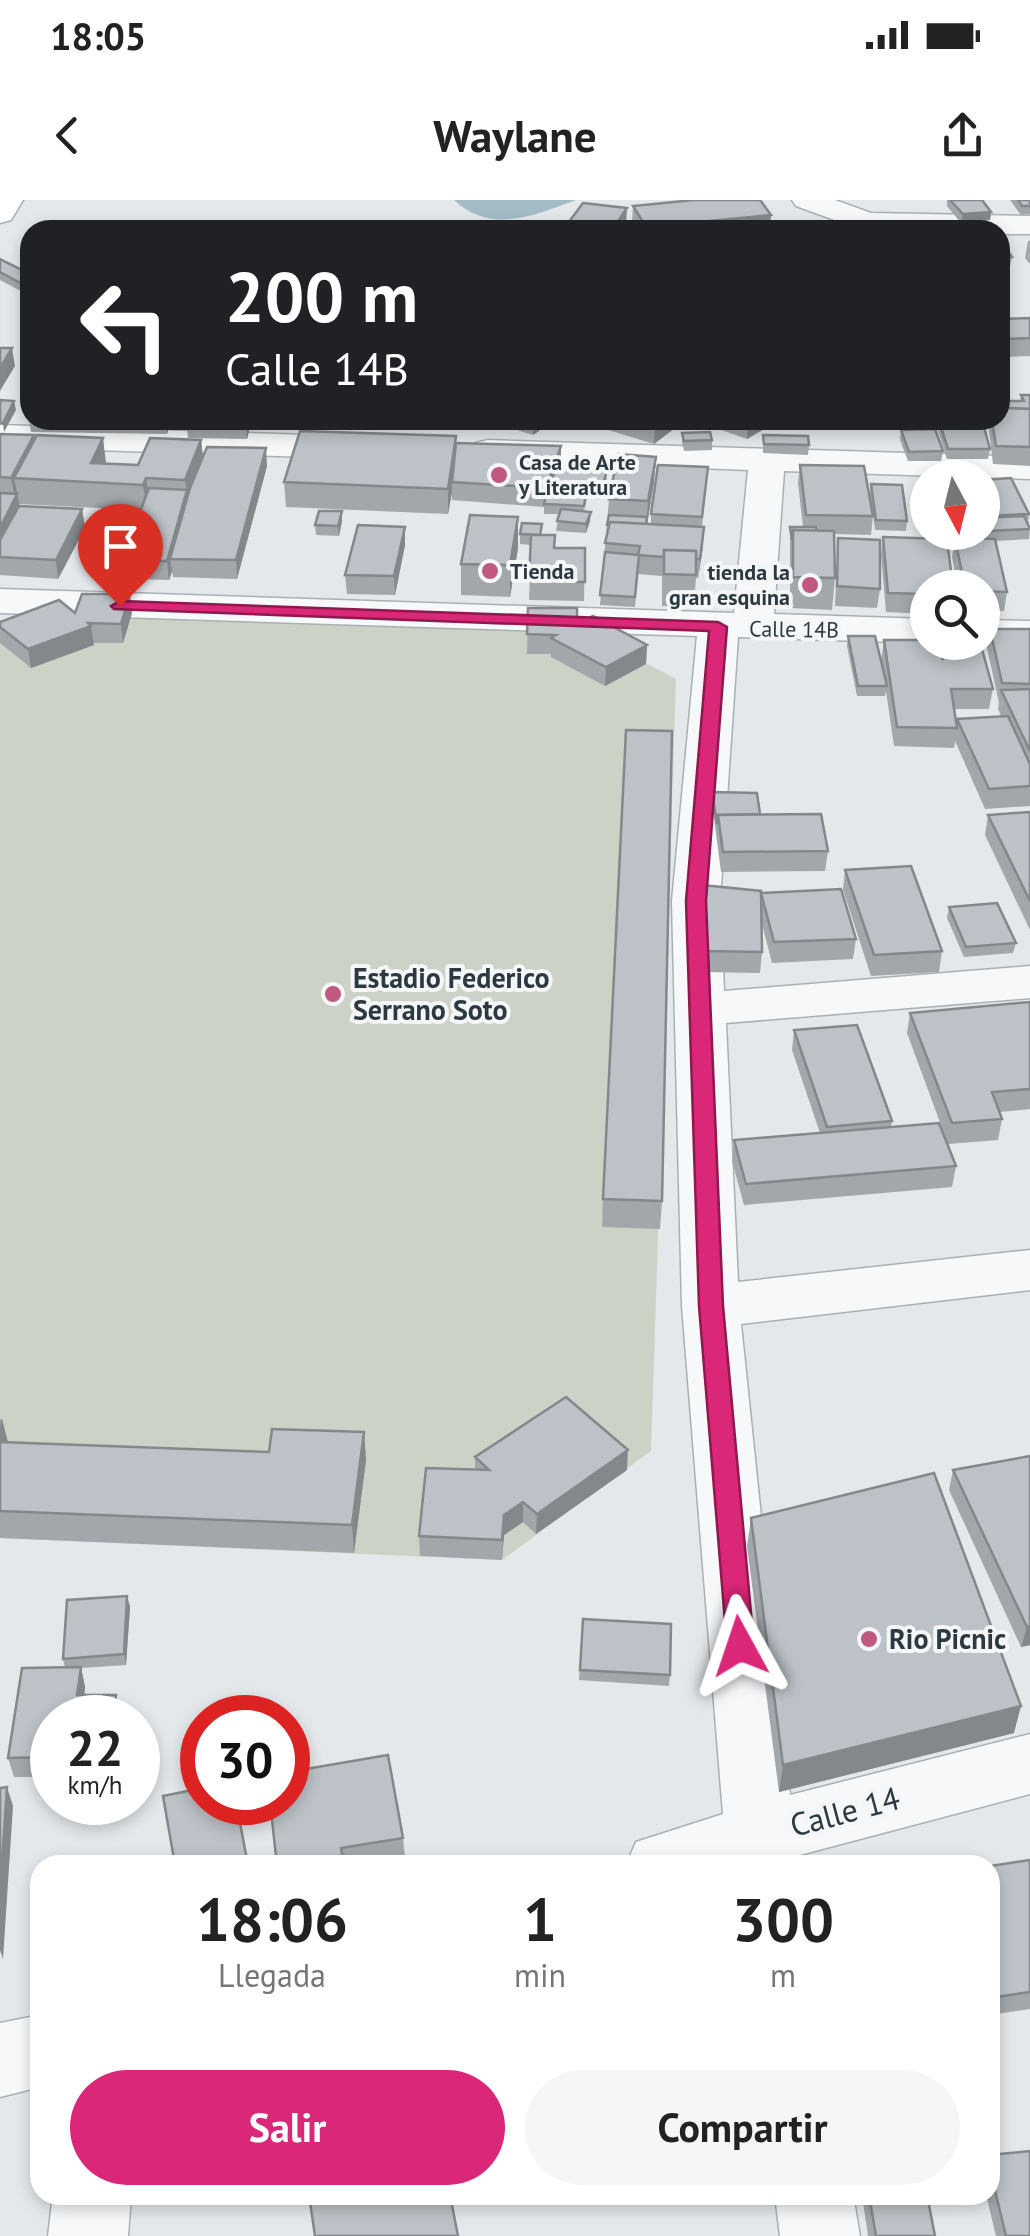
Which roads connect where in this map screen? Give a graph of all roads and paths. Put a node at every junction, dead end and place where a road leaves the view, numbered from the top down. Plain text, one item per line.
1 (8, 200) edge
2 (807, 200) edge
3 (0, 214) edge
4 (866, 217) edge
5 (928, 220) edge
6 (0, 436) edge
7 (413, 449) edge
8 (452, 450) edge
9 (767, 460) junction
10 (1030, 468) edge
11 (0, 601) edge
12 (736, 627) junction
13 (910, 631) edge
14 (1000, 632) edge
15 (1030, 633) edge
16 (1030, 982) edge
17 (700, 1009) junction
18 (1030, 1270) edge
19 (711, 1306) junction
20 (1030, 1764) edge
21 (759, 1850) edge
22 (726, 1855) edge
23 (30, 2053) edge
24 (0, 2060) edge
25 (91, 2205) edge
26 (815, 2205) edge
27 (88, 2236) edge
28 (820, 2236) edge

1 - 3 main road
2 - 4 street
4 - 5 street
6 - 7 street
8 - 9 street
9 - 10 street
9 - 12 street
11 - 12 street, Calle 14B
12 - 13 street, Calle 14B
12 - 17 street
14 - 15 street
16 - 17 street
17 - 19 street
18 - 19 street
19 - 21 street
20 - 21 street, Calle 14
21 - 22 street, Calle 14
23 - 24 street
25 - 27 street
26 - 28 street

